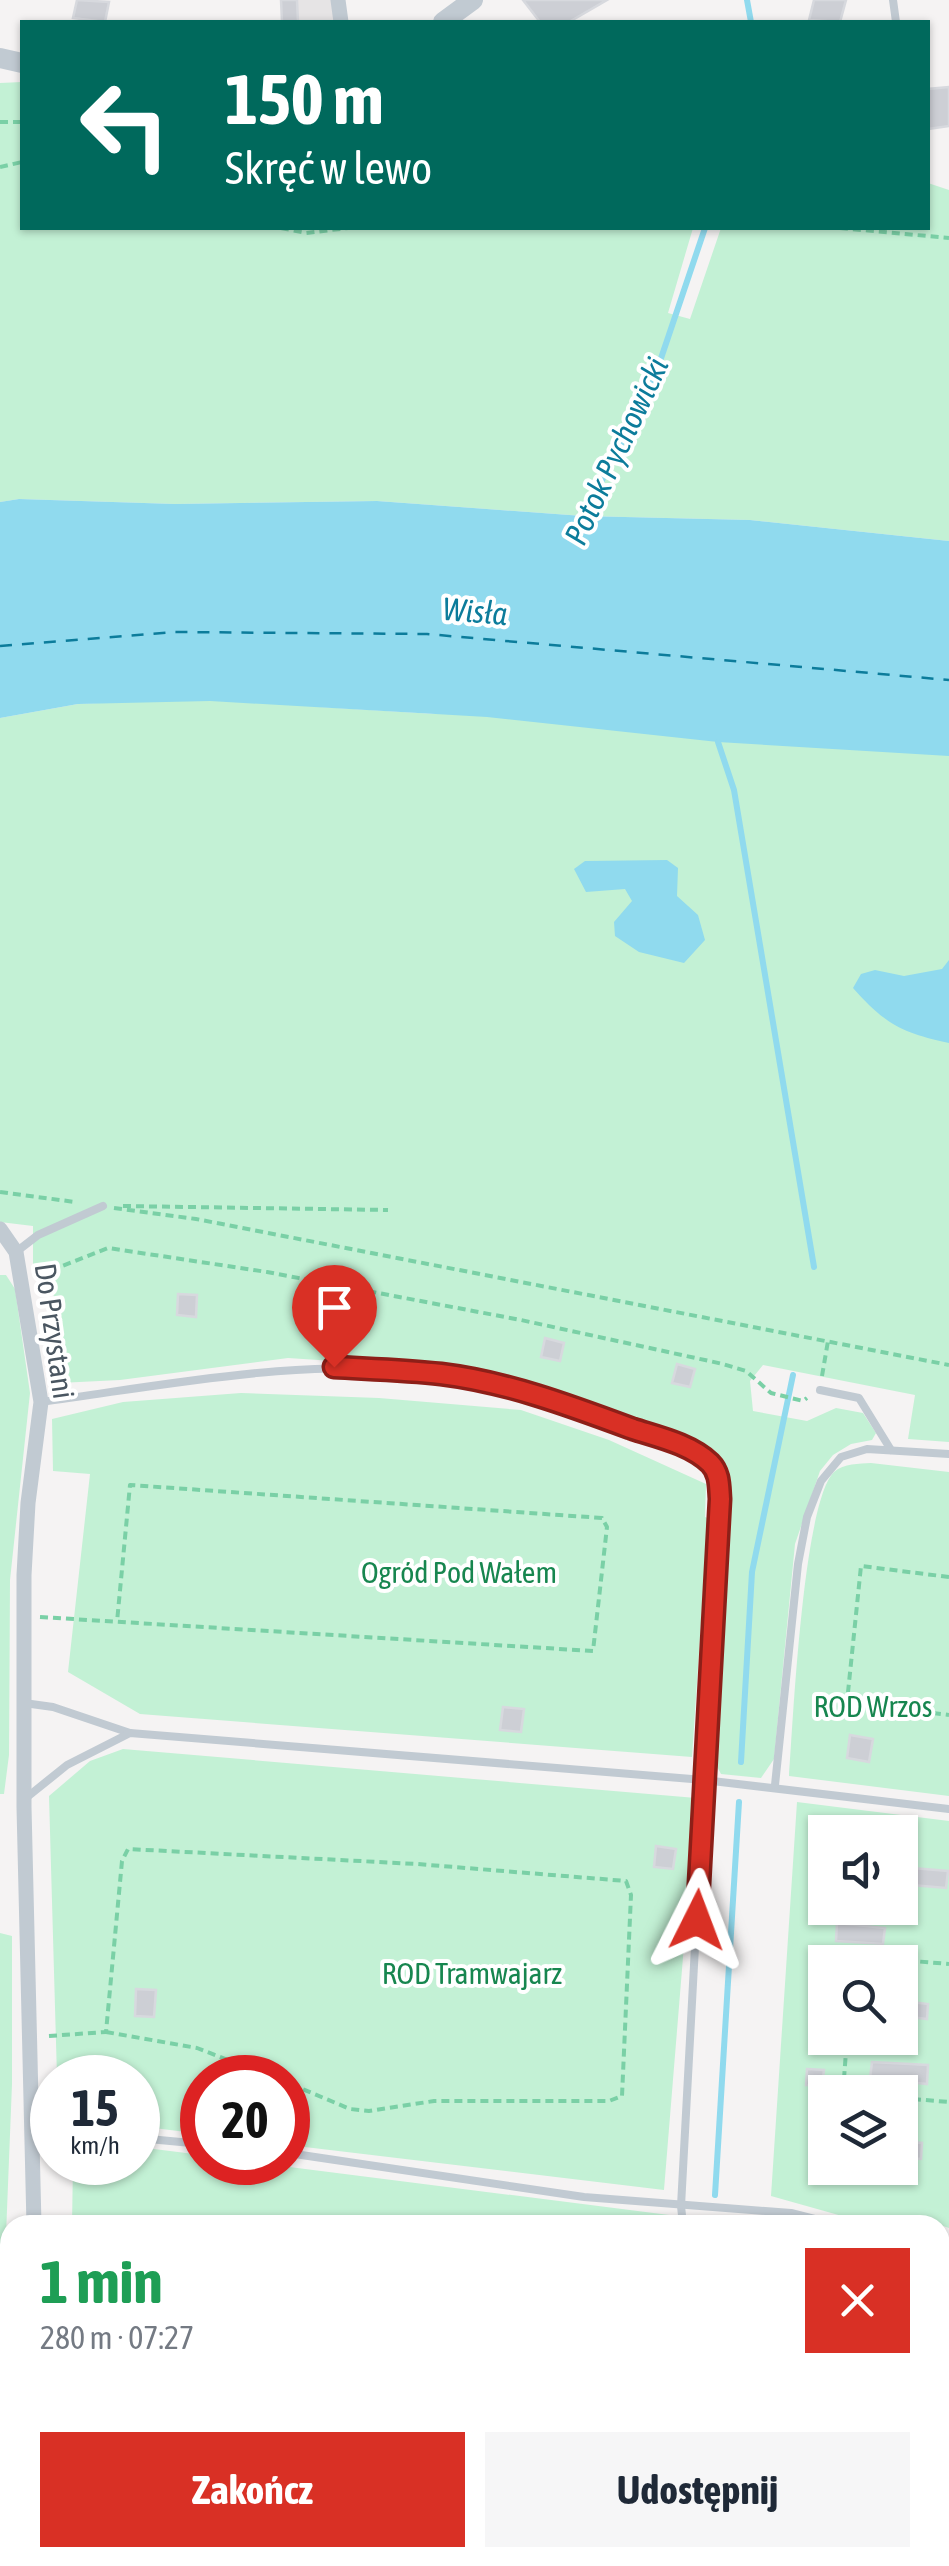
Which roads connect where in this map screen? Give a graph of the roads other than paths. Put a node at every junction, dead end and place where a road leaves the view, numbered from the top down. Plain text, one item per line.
1 (473, 0) edge
2 (446, 20) edge
3 (104, 1206) road end
4 (0, 1229) edge
5 (16, 1252) junction
6 (820, 1390) dead end
7 (40, 1402) junction
8 (892, 1450) junction
9 (949, 1454) edge
10 (24, 1703) junction
11 (130, 1733) junction
12 (704, 1780) junction
13 (775, 1786) junction
14 (24, 1799) junction
15 (949, 1809) edge
16 (31, 2055) edge
17 (310, 2157) edge
18 (34, 2185) edge
19 (681, 2206) junction
20 (34, 2215) edge
21 (682, 2215) edge
22 (800, 2215) edge

1 - 2 street
3 - 5 lane
4 - 5 street, Do Przystani
5 - 7 street, Do Przystani
6 - 8 lane
7 - 10 street, Do Przystani
7 - 12 lane
8 - 9 lane
8 - 13 lane
10 - 11 lane
10 - 14 street, Do Przystani
11 - 12 lane
11 - 14 lane
12 - 13 lane
12 - 19 lane
13 - 15 lane
14 - 16 street, Do Przystani
17 - 19 lane
18 - 20 street, Do Przystani
19 - 21 lane
19 - 22 lane

